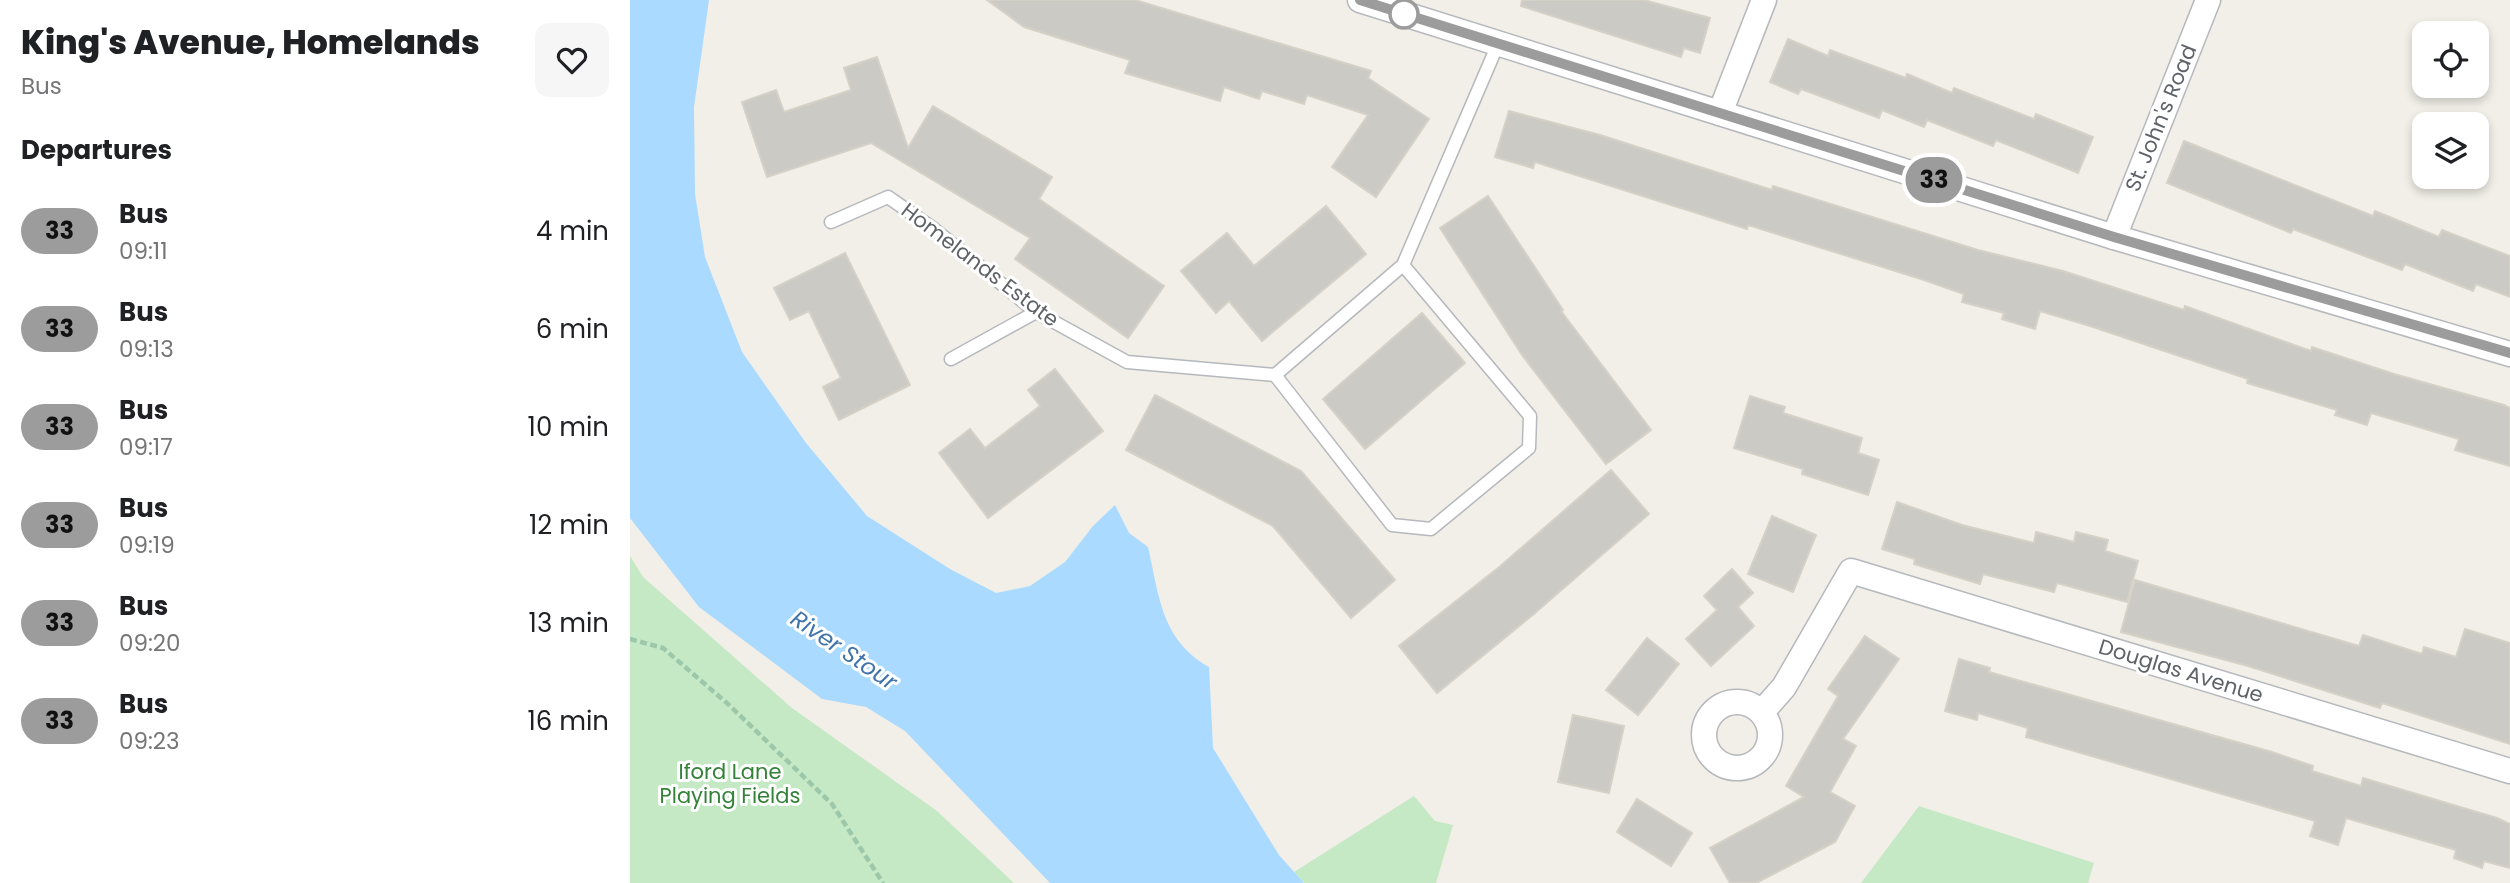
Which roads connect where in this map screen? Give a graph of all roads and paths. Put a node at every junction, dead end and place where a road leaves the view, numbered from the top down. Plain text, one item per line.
1 (1360, 0) edge
2 (1764, 0) edge
3 (2208, 0) edge
4 (1498, 44) junction
5 (1720, 113) junction
6 (831, 222) dead end
7 (2114, 237) junction
8 (1403, 265) junction
9 (1036, 312) junction
10 (2510, 354) edge
11 (951, 359) dead end
12 (1275, 375) junction
13 (630, 639) edge
14 (1762, 712) dead end
15 (2510, 771) edge
16 (883, 883) edge

1 - 4 street
2 - 5 street
3 - 7 street, St. John's Road
4 - 5 street
4 - 8 lane
5 - 7 street
6 - 9 lane, Homelands Estate
7 - 10 street
8 - 12 lane
8 - 12 lane
9 - 11 lane
9 - 12 lane, Homelands Estate
13 - 16 path
14 - 15 street, Douglas Avenue

